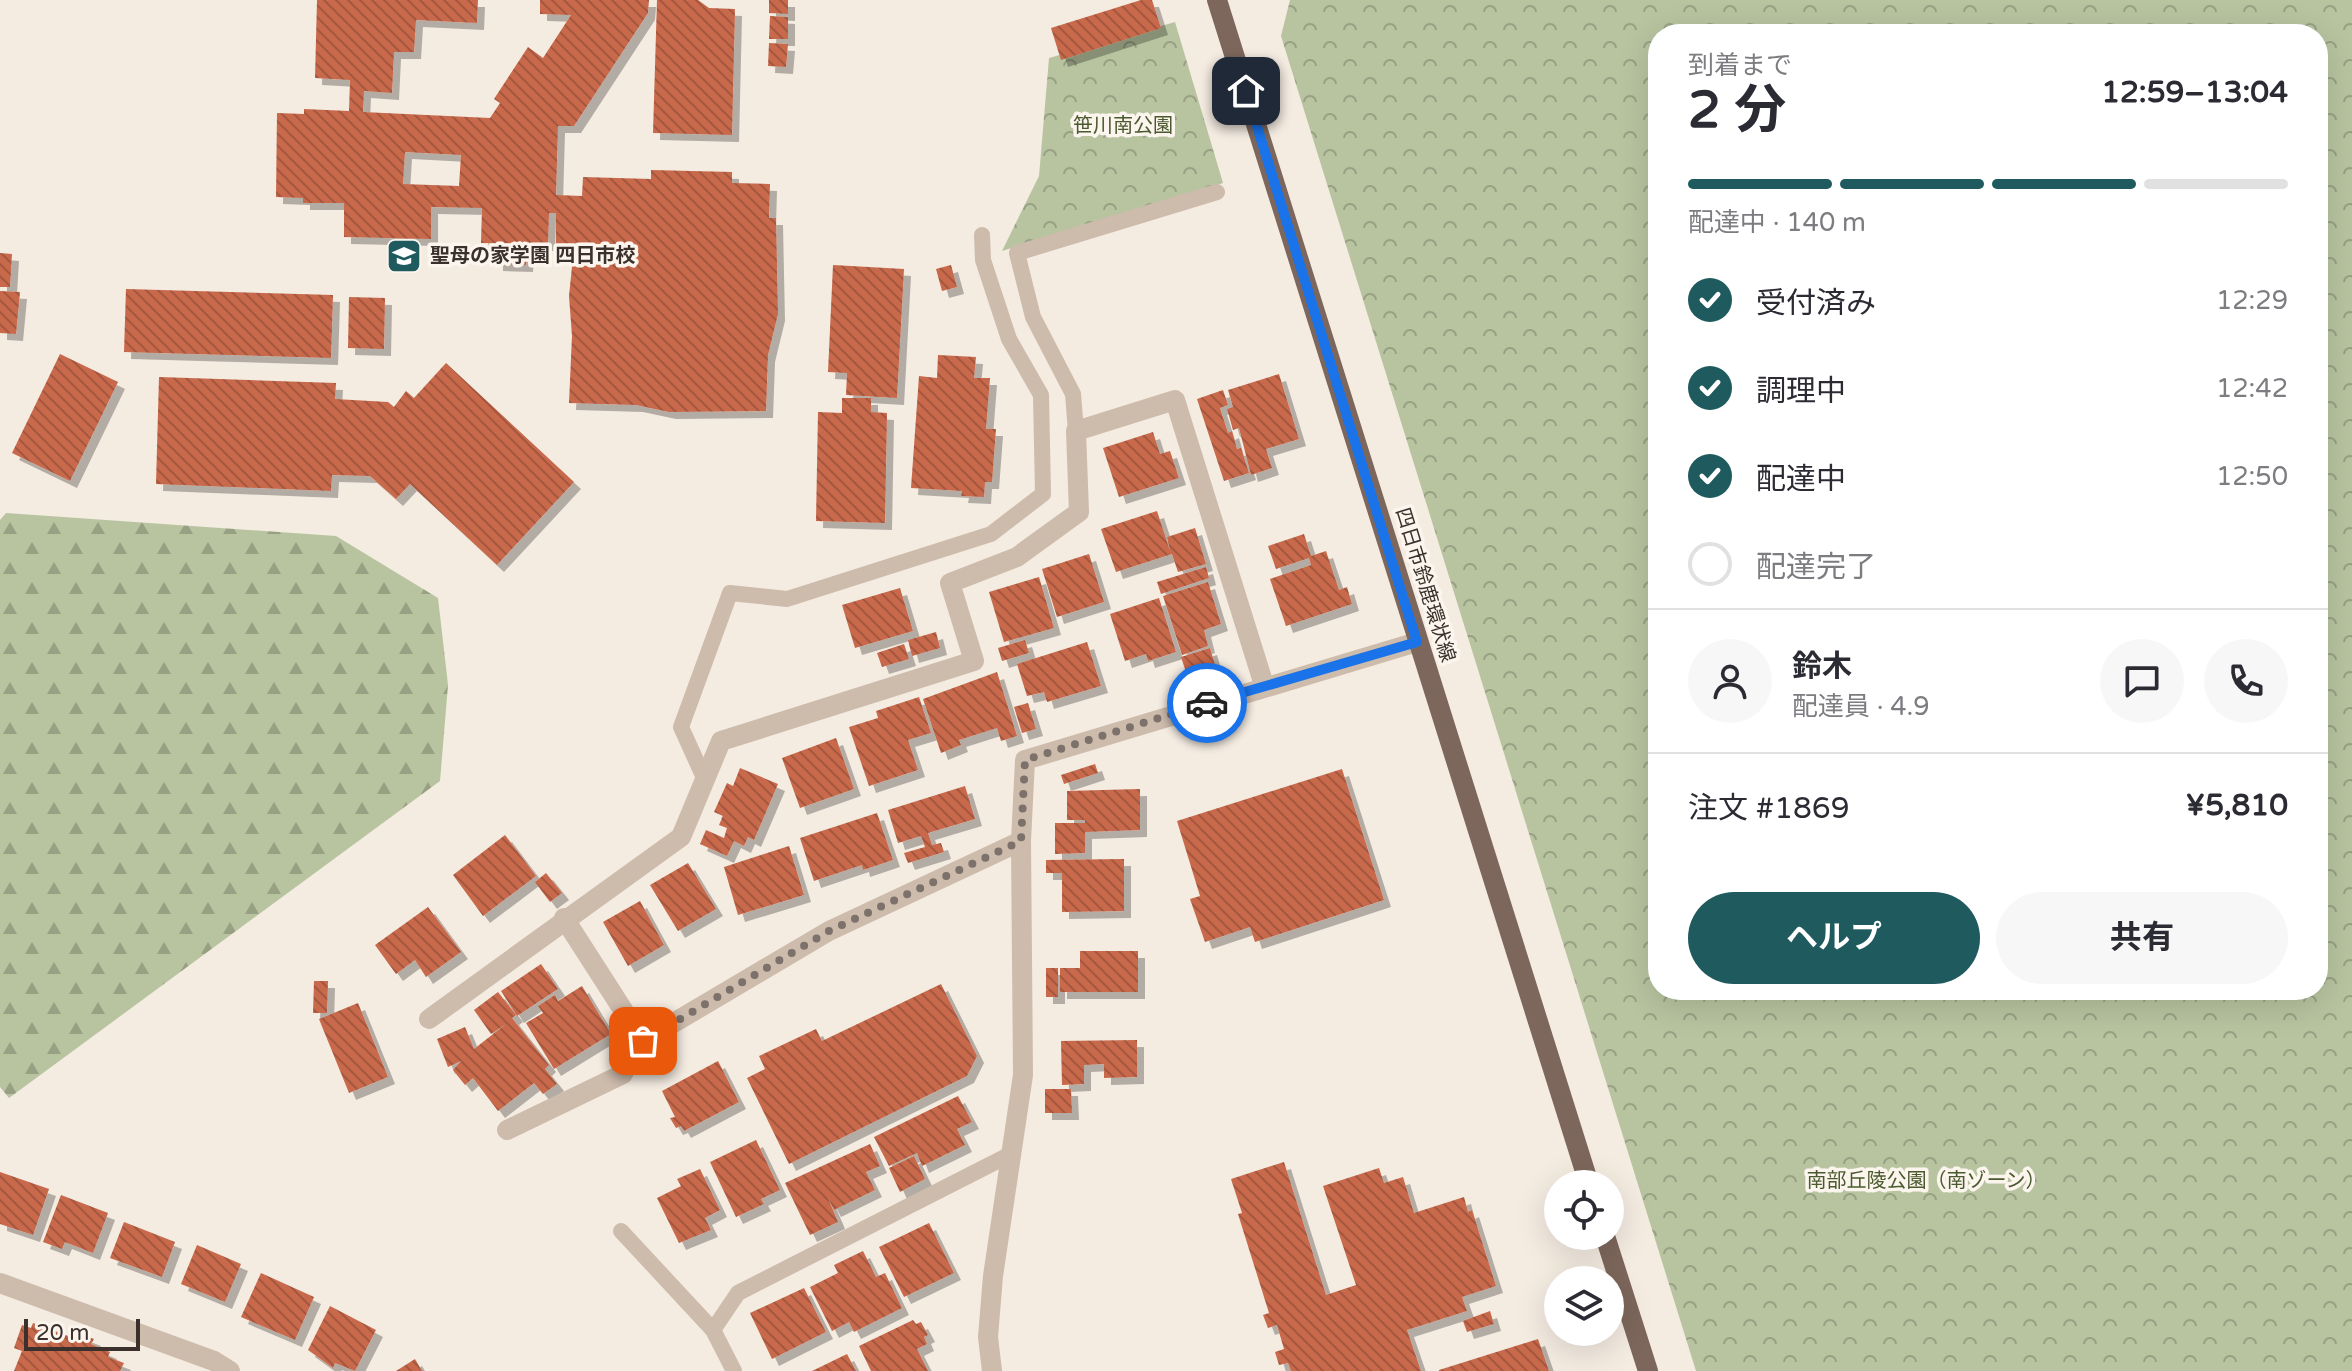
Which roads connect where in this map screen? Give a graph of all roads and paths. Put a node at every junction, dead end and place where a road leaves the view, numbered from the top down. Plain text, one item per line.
1 (1217, 0) edge
2 (1217, 192) dead end
3 (982, 235) dead end
4 (1076, 431) junction
5 (1417, 642) junction
6 (1264, 685) junction
7 (705, 780) junction
8 (1021, 841) junction
9 (564, 918) junction
10 (429, 1019) dead end
11 (639, 1034) junction
12 (507, 1130) dead end
13 (1013, 1153) junction
14 (1585, 1170) edge
15 (621, 1231) dead end
16 (1609, 1250) edge
17 (0, 1283) edge
18 (713, 1330) junction
19 (230, 1371) edge
20 (734, 1371) edge
21 (992, 1371) edge
22 (1648, 1371) edge

1 - 5 main road, 四日市鈴鹿環状線
2 - 4 lane
3 - 7 lane
4 - 6 street
4 - 7 street
5 - 6 street
5 - 14 main road, 四日市鈴鹿環状線
6 - 8 street
7 - 9 street
8 - 11 street
8 - 13 street
9 - 10 street
9 - 11 street
11 - 12 street
13 - 18 lane
13 - 21 street
15 - 18 lane
16 - 22 main road
17 - 19 street
18 - 20 lane

